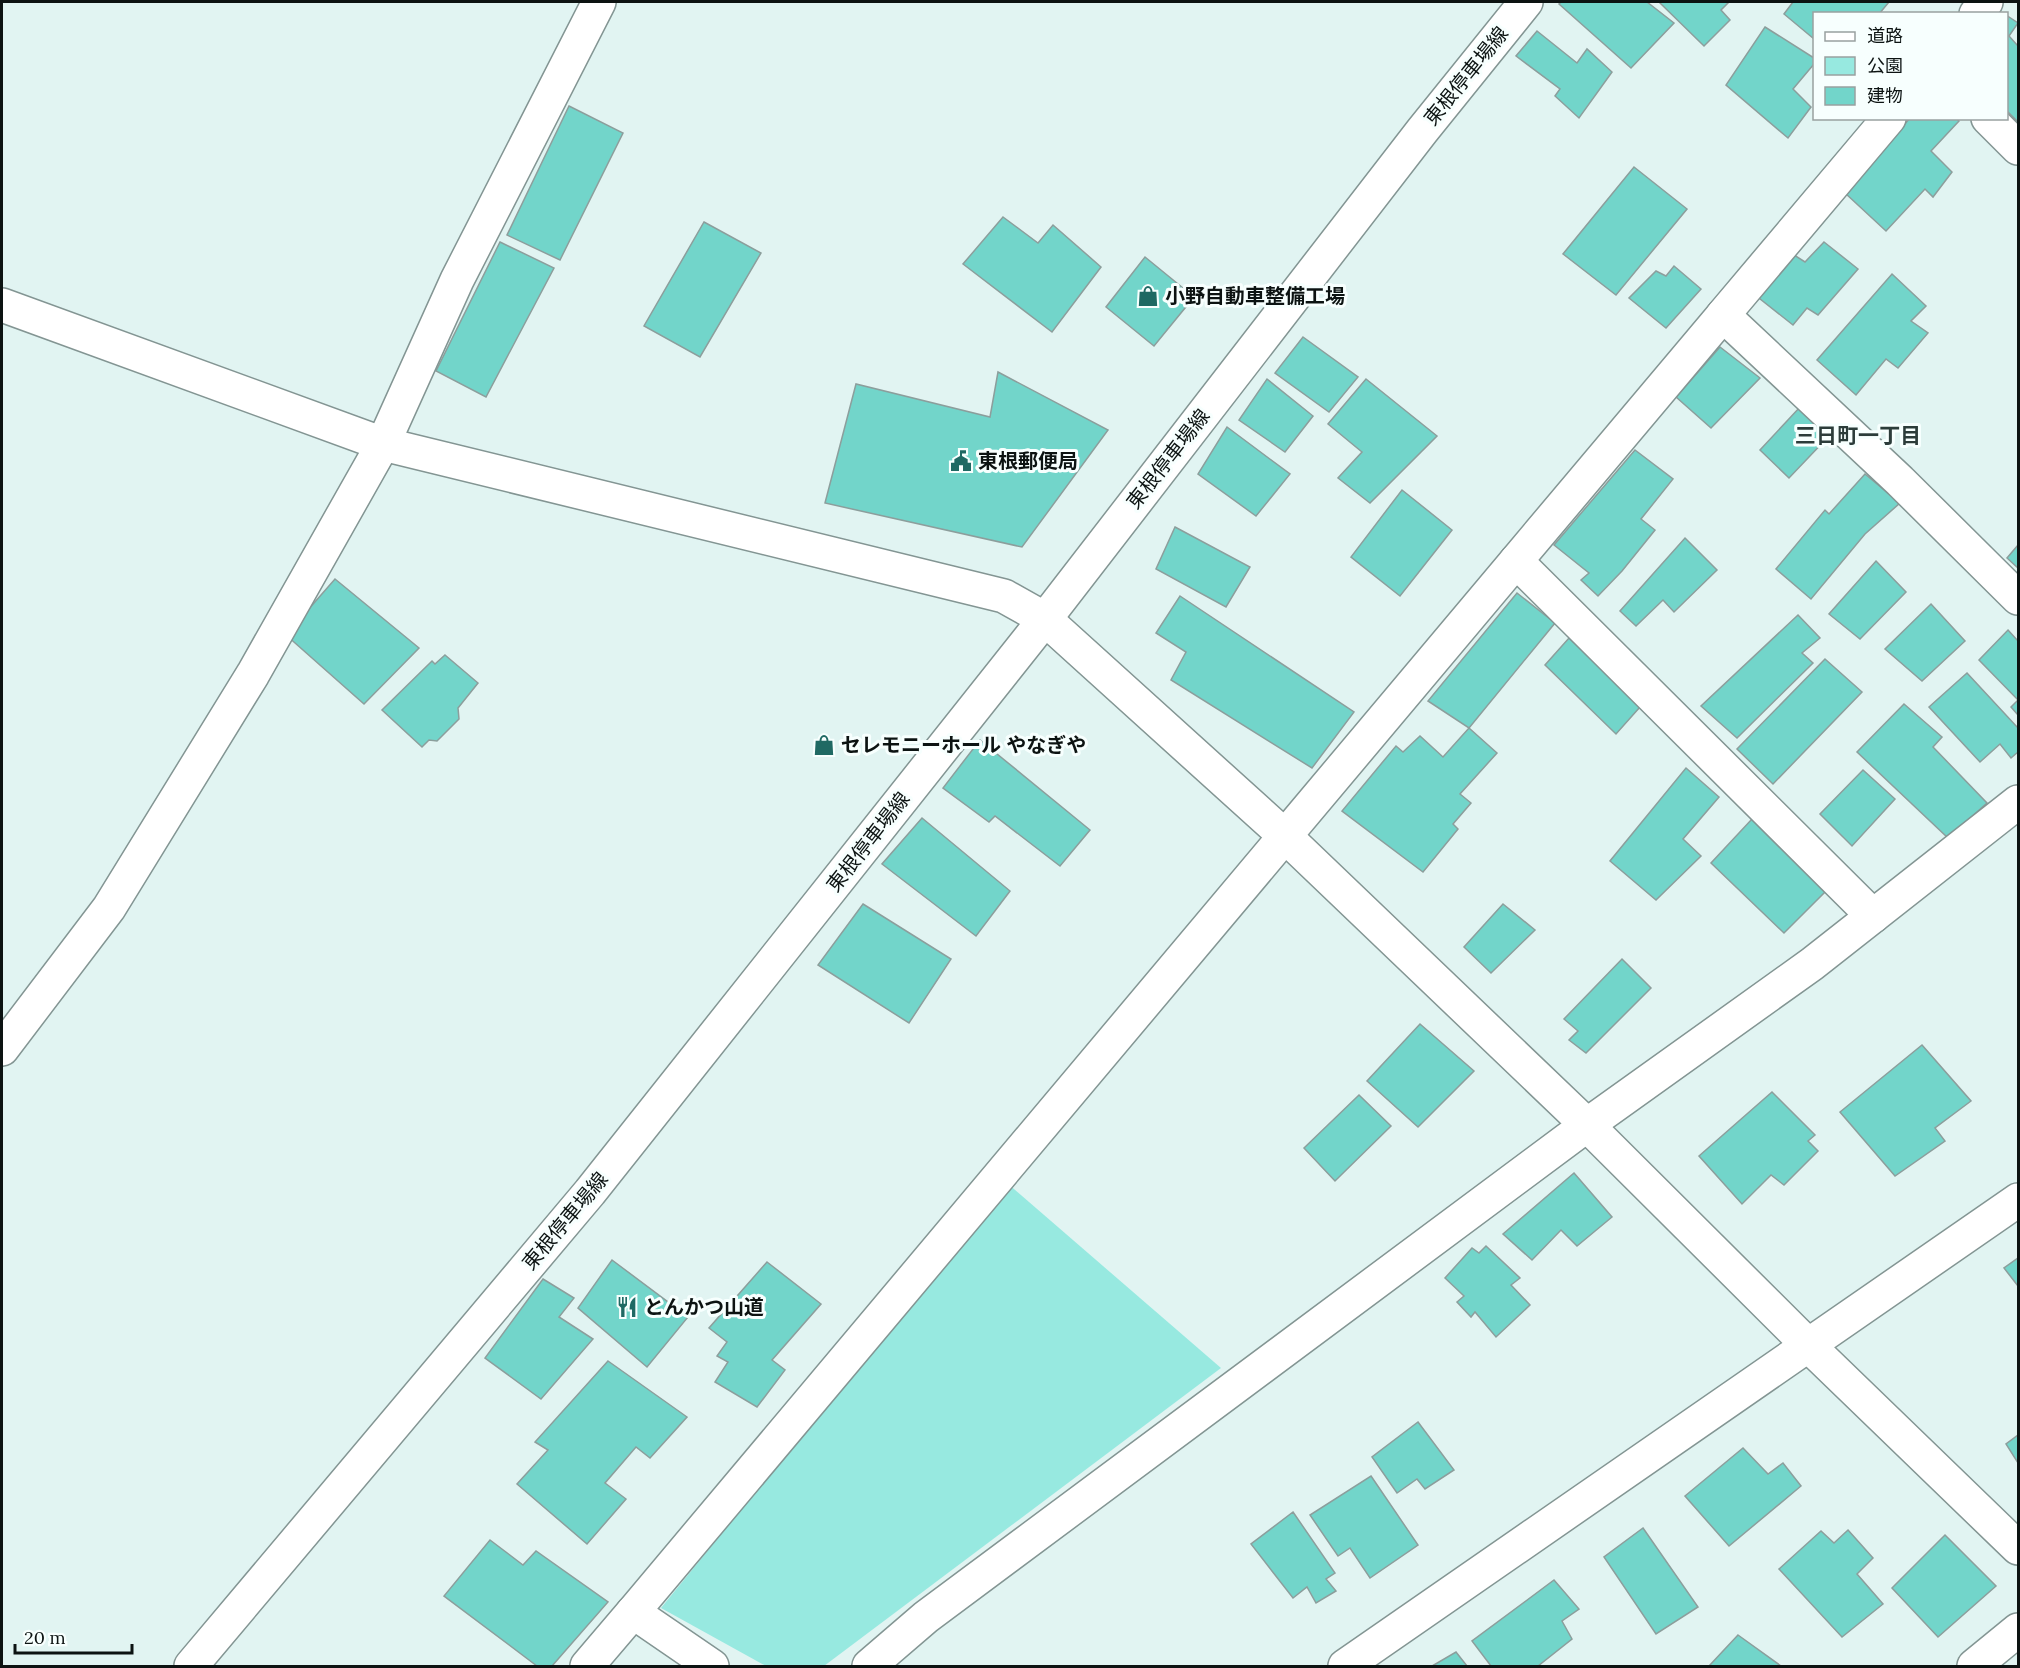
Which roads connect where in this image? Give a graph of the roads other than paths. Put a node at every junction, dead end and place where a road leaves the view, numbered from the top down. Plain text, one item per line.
1 (599, 2) edge
2 (1526, 2) edge
3 (1887, 120) edge
4 (1990, 120) edge
5 (2019, 148) edge
6 (2, 304) edge
7 (1723, 315) junction
8 (383, 444) junction
9 (1516, 561) junction
10 (2019, 598) edge
11 (1045, 618) junction
12 (2019, 802) edge
13 (1287, 837) junction
14 (1873, 916) junction
15 (2, 1049) edge
16 (1587, 1125) junction
17 (2019, 1200) edge
18 (1809, 1346) junction
19 (2019, 1548) edge
20 (633, 1612) junction
21 (2019, 1630) edge
22 (191, 1666) edge
23 (587, 1666) edge
24 (712, 1666) edge
25 (868, 1666) edge
26 (1345, 1666) edge
27 (1974, 1666) edge

1 - 8 street
2 - 11 street, 東根停車場線
3 - 7 street
4 - 5 street
6 - 8 street
7 - 9 street
7 - 10 street
8 - 11 street
8 - 15 street
9 - 13 street
9 - 14 street
11 - 13 street
11 - 22 street, 東根停車場線
12 - 14 street
13 - 16 street
13 - 20 street
14 - 16 street
16 - 18 street
16 - 25 street
17 - 18 street
18 - 19 street
18 - 26 street
20 - 23 street
20 - 24 street
21 - 27 street

